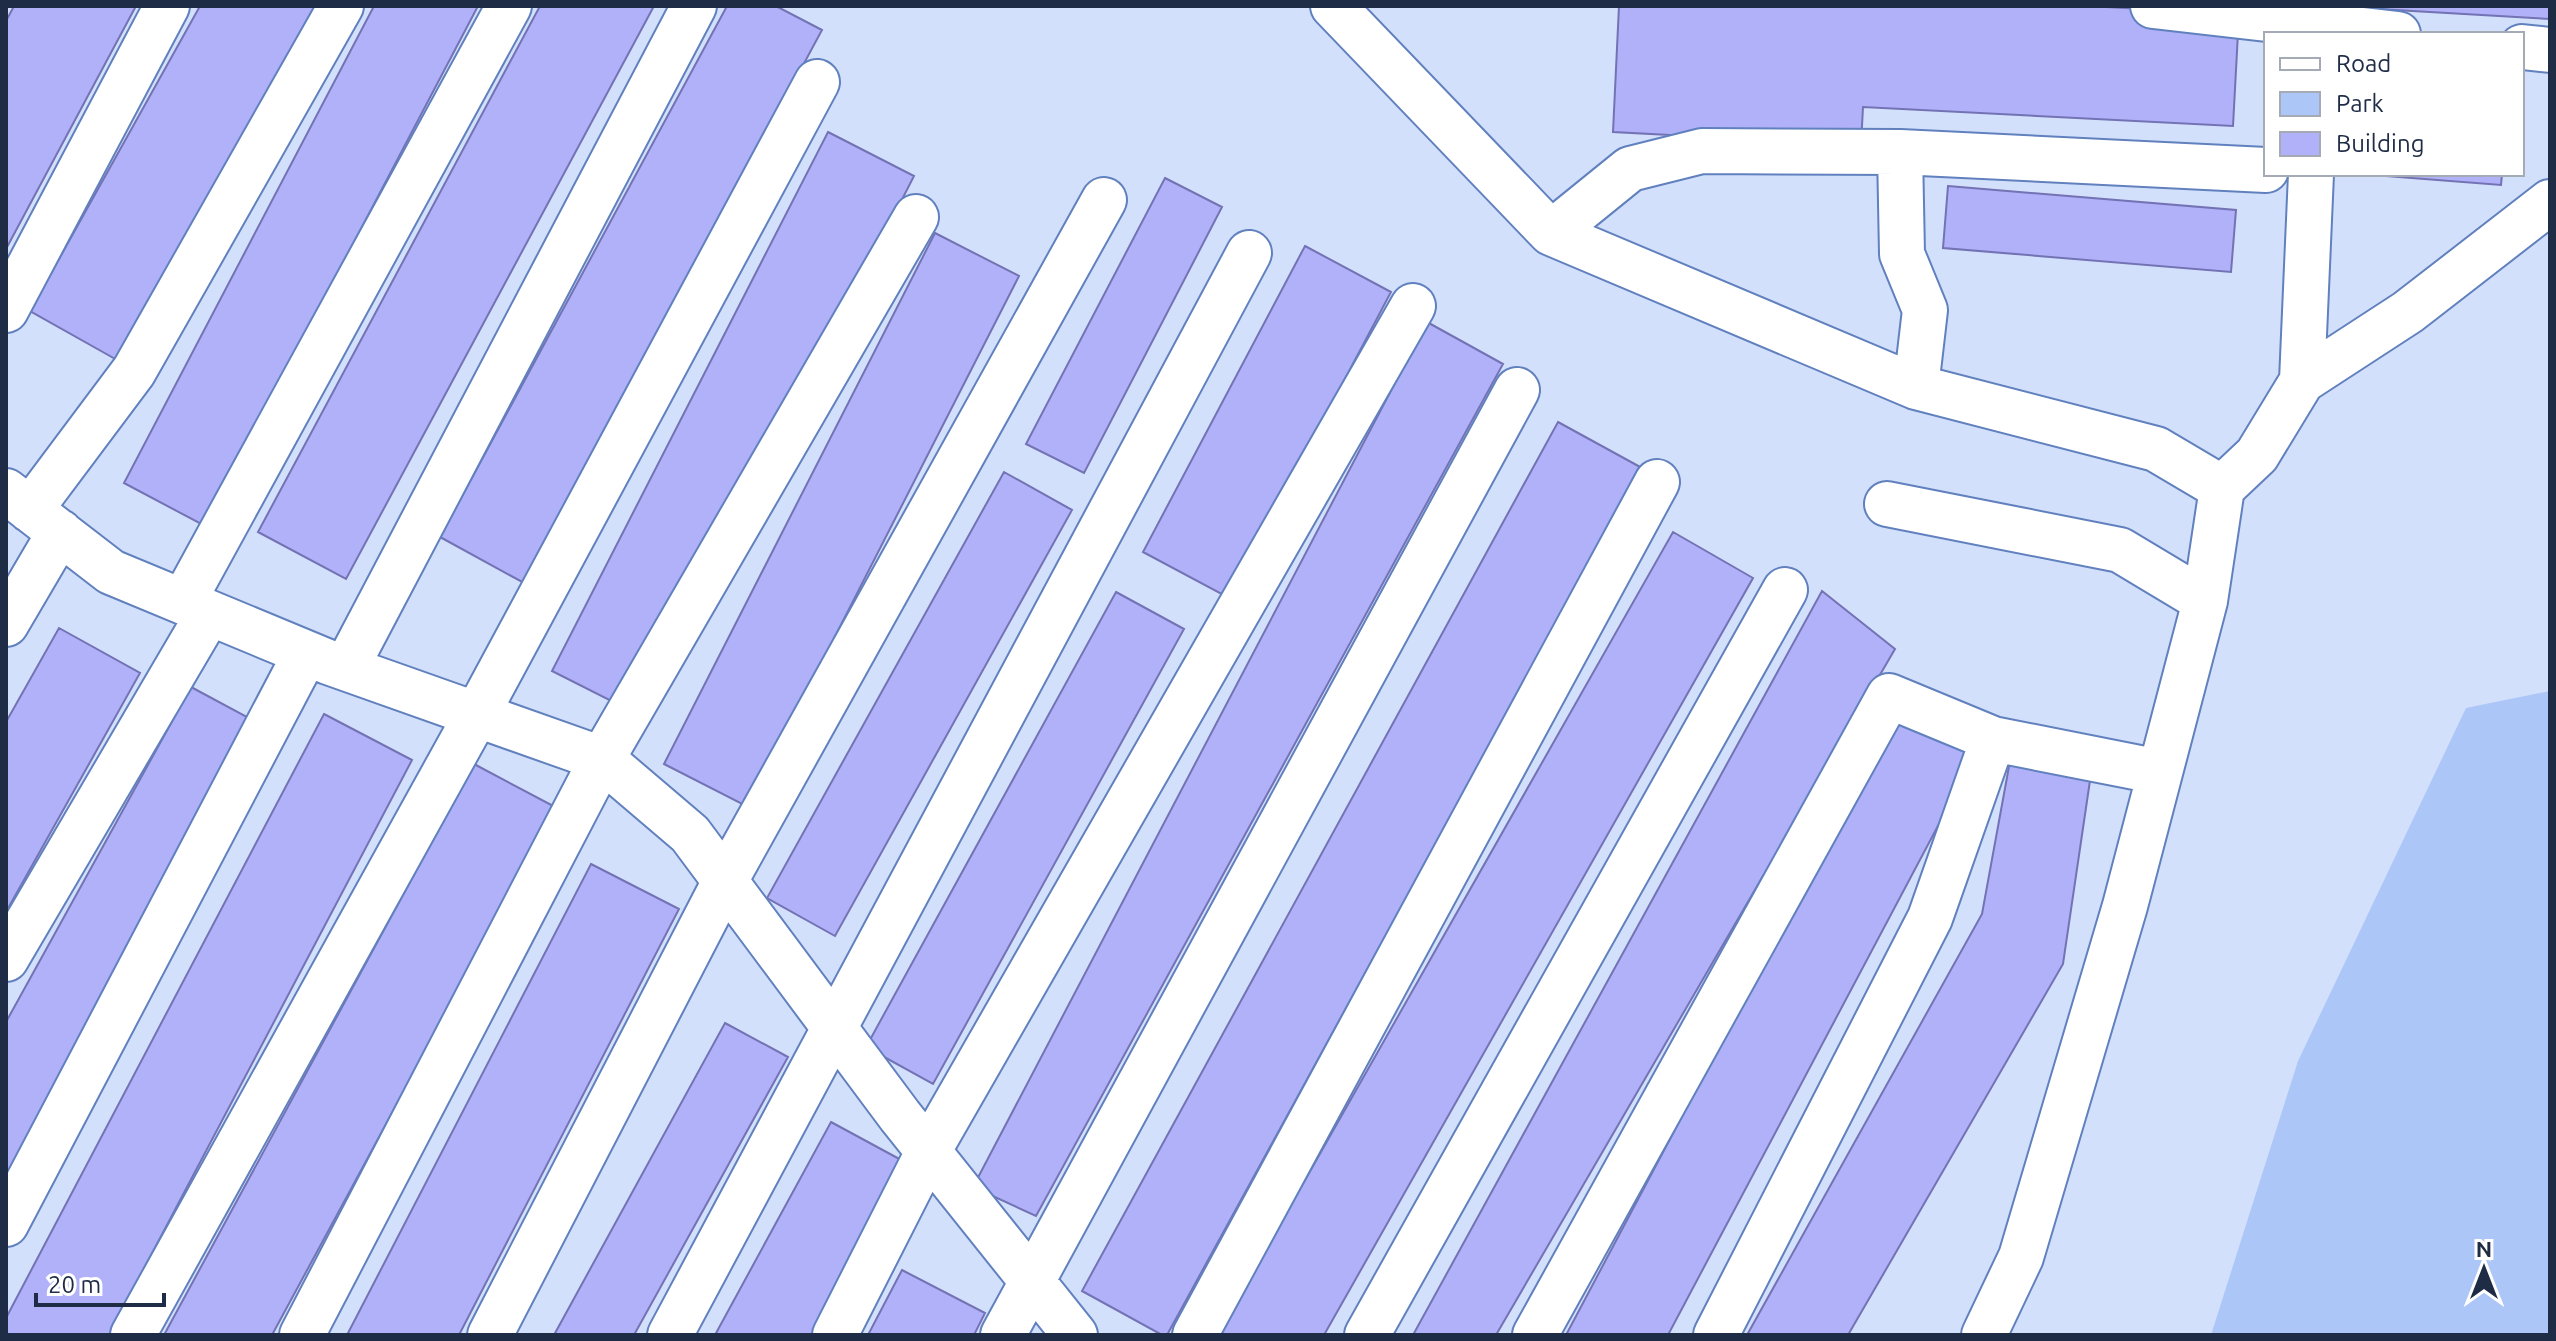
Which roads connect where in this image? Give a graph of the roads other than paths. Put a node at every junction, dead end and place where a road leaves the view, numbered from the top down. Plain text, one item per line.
1 (167, 6) edge
2 (341, 6) edge
3 (509, 6) edge
4 (694, 6) edge
5 (1333, 6) edge
6 (2153, 6) edge
7 (2318, 22) edge
8 (2385, 32) edge
9 (2524, 47) edge
10 (2550, 50) edge
11 (817, 82) dead end
12 (1900, 152) junction
13 (2264, 170) edge
14 (2311, 176) edge
15 (1104, 200) dead end
16 (2550, 202) edge
17 (916, 217) dead end
18 (1551, 233) junction
19 (1249, 253) dead end
20 (1413, 306) dead end
21 (6, 310) edge
22 (2302, 381) junction
23 (1916, 387) junction
24 (1517, 390) dead end
25 (1657, 482) dead end
26 (2222, 488) junction
27 (1887, 504) dead end
28 (32, 511) edge
29 (1785, 590) dead end
30 (2205, 601) junction
31 (196, 608) junction
32 (6, 624) edge
33 (306, 653) junction
34 (346, 668) junction
35 (477, 714) junction
36 (1993, 739) junction
37 (602, 759) junction
38 (2160, 772) junction
39 (725, 881) junction
40 (6, 959) edge
41 (835, 1028) junction
42 (929, 1150) junction
43 (6, 1224) edge
44 (1032, 1281) junction
45 (133, 1335) edge
46 (302, 1335) edge
47 (490, 1335) edge
48 (670, 1335) edge
49 (835, 1335) edge
50 (1003, 1335) edge
51 (1075, 1335) edge
52 (1195, 1335) edge
53 (1367, 1335) edge
54 (1535, 1335) edge
55 (1716, 1335) edge
56 (1984, 1335) edge

1 - 21 street
2 - 28 street
3 - 31 street
4 - 34 street
5 - 18 street
6 - 7 street
7 - 8 street
9 - 10 street
11 - 35 street
12 - 13 street
12 - 18 street
12 - 23 street
14 - 22 street
15 - 39 street
16 - 22 street
17 - 37 street
18 - 23 street
19 - 41 street
20 - 42 street
22 - 26 street
23 - 26 street
24 - 44 street
25 - 52 street
26 - 30 street
27 - 30 street
28 - 31 street
28 - 32 street
29 - 53 street
30 - 38 street
31 - 33 street
31 - 40 street
33 - 34 street
33 - 43 street
34 - 35 street
35 - 37 street
35 - 45 street
36 - 38 street
36 - 54 street
36 - 55 street
37 - 39 street
37 - 46 street
38 - 56 street
39 - 41 street
39 - 47 street
41 - 42 street
41 - 48 street
42 - 44 street
42 - 49 street
44 - 50 street
44 - 51 street

